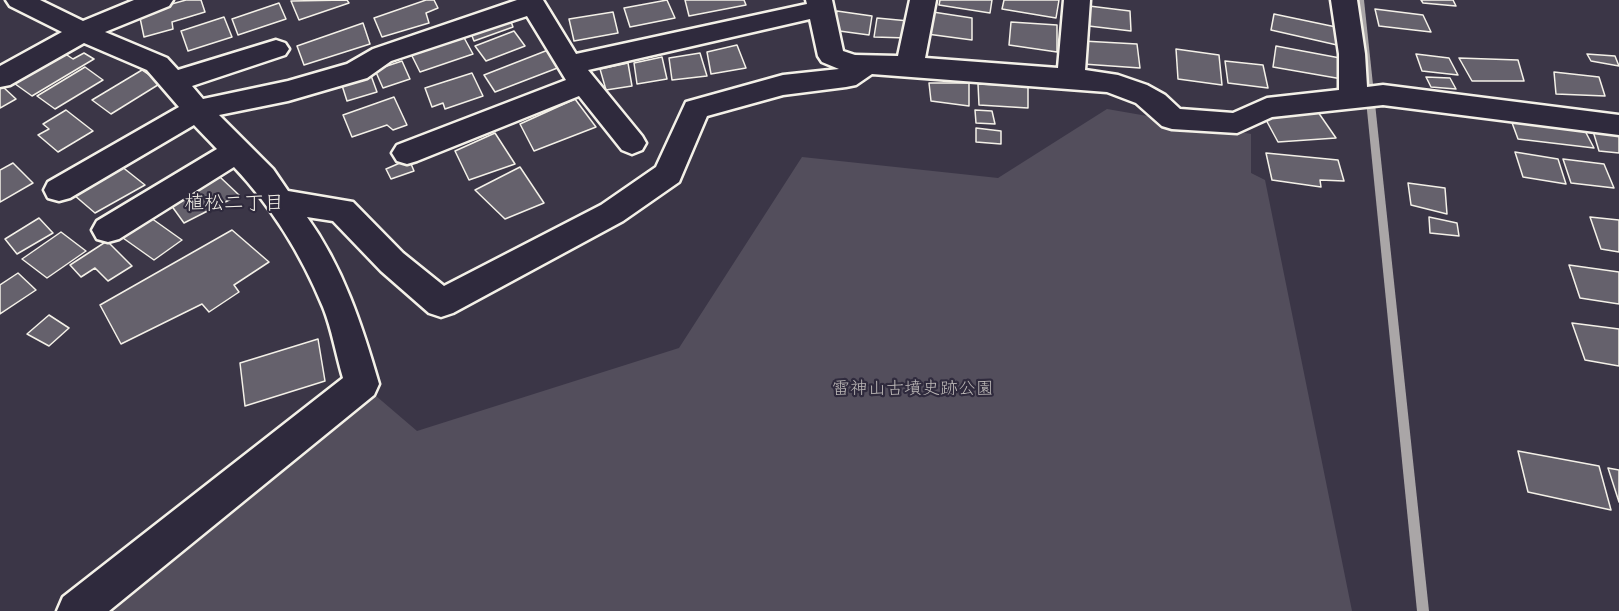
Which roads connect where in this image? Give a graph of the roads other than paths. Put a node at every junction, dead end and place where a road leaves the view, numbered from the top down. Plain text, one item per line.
1 (8, 0) edge
2 (19, 0) edge
3 (160, 0) edge
4 (923, 0) edge
5 (1077, 0) edge
6 (1344, 0) edge
7 (531, 2) edge
8 (0, 4) edge
9 (819, 4) edge
10 (83, 33) junction
11 (276, 49) dead end
12 (866, 65) junction
13 (910, 66) junction
14 (576, 75) junction
15 (0, 78) edge
16 (1071, 79) junction
17 (172, 82) junction
18 (1366, 96) junction
19 (196, 110) junction
20 (1619, 125) edge
21 (632, 143) dead end
22 (237, 152) junction
23 (407, 153) dead end
24 (59, 190) dead end
25 (279, 201) junction
26 (108, 231) dead end
27 (77, 611) edge

1 - 8 street
2 - 10 street
3 - 10 street
4 - 13 street
5 - 16 street
6 - 18 street
7 - 14 street
7 - 19 street
9 - 12 street
9 - 14 street
10 - 15 street
10 - 17 street
11 - 17 street
12 - 13 street
12 - 25 street
13 - 16 street
14 - 21 street
14 - 23 street
16 - 18 street
17 - 19 street
18 - 20 street
19 - 22 street
19 - 24 street
22 - 25 street
22 - 26 street
25 - 27 street

